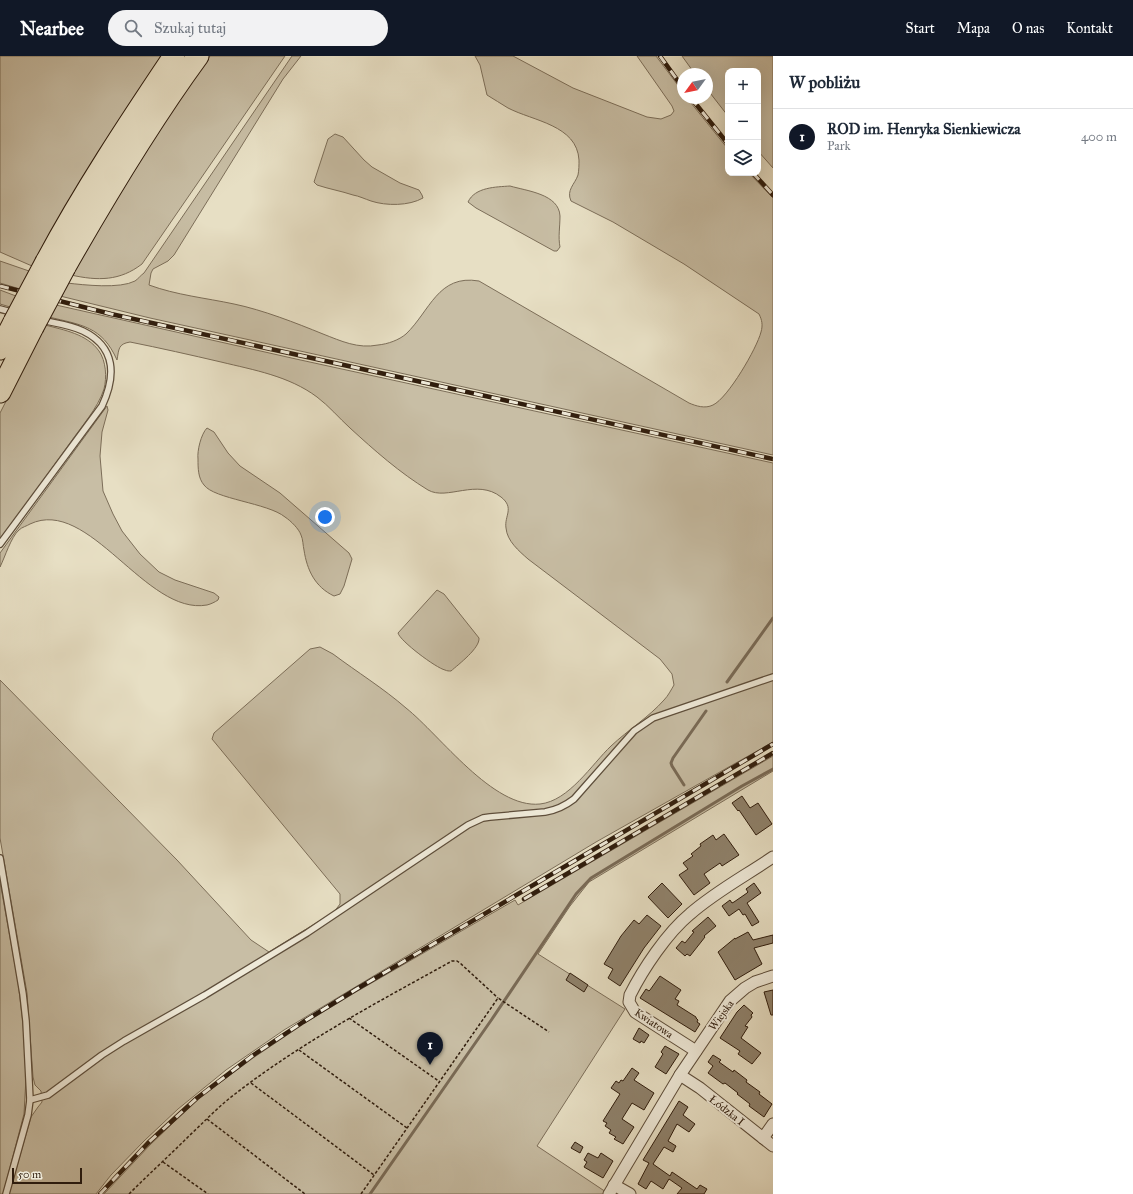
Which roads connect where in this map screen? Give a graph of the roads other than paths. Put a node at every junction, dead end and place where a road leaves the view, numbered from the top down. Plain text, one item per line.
1 (174, 56) edge
2 (198, 56) edge
3 (55, 264) junction
4 (20, 318) edge
5 (0, 349) edge
6 (0, 392) edge
7 (0, 544) edge
8 (773, 677) edge
9 (773, 857) edge
10 (0, 858) edge
11 (773, 976) edge
12 (696, 1051) junction
13 (680, 1075) junction
14 (30, 1100) junction
15 (773, 1124) edge
16 (763, 1138) junction
17 (773, 1146) edge
18 (612, 1189) edge
19 (6, 1194) edge
20 (630, 1194) edge

1 - 3 highway
2 - 3 highway
3 - 4 highway, bridge
4 - 5 highway
4 - 6 highway
4 - 7 lane
8 - 14 lane
9 - 12 street, Kwiatowa
10 - 14 lane
11 - 12 street, Wiejska
12 - 13 street
13 - 16 street, Łódzka I
13 - 18 street
14 - 19 lane
15 - 16 street
16 - 17 street, Łódzka I
18 - 20 street

